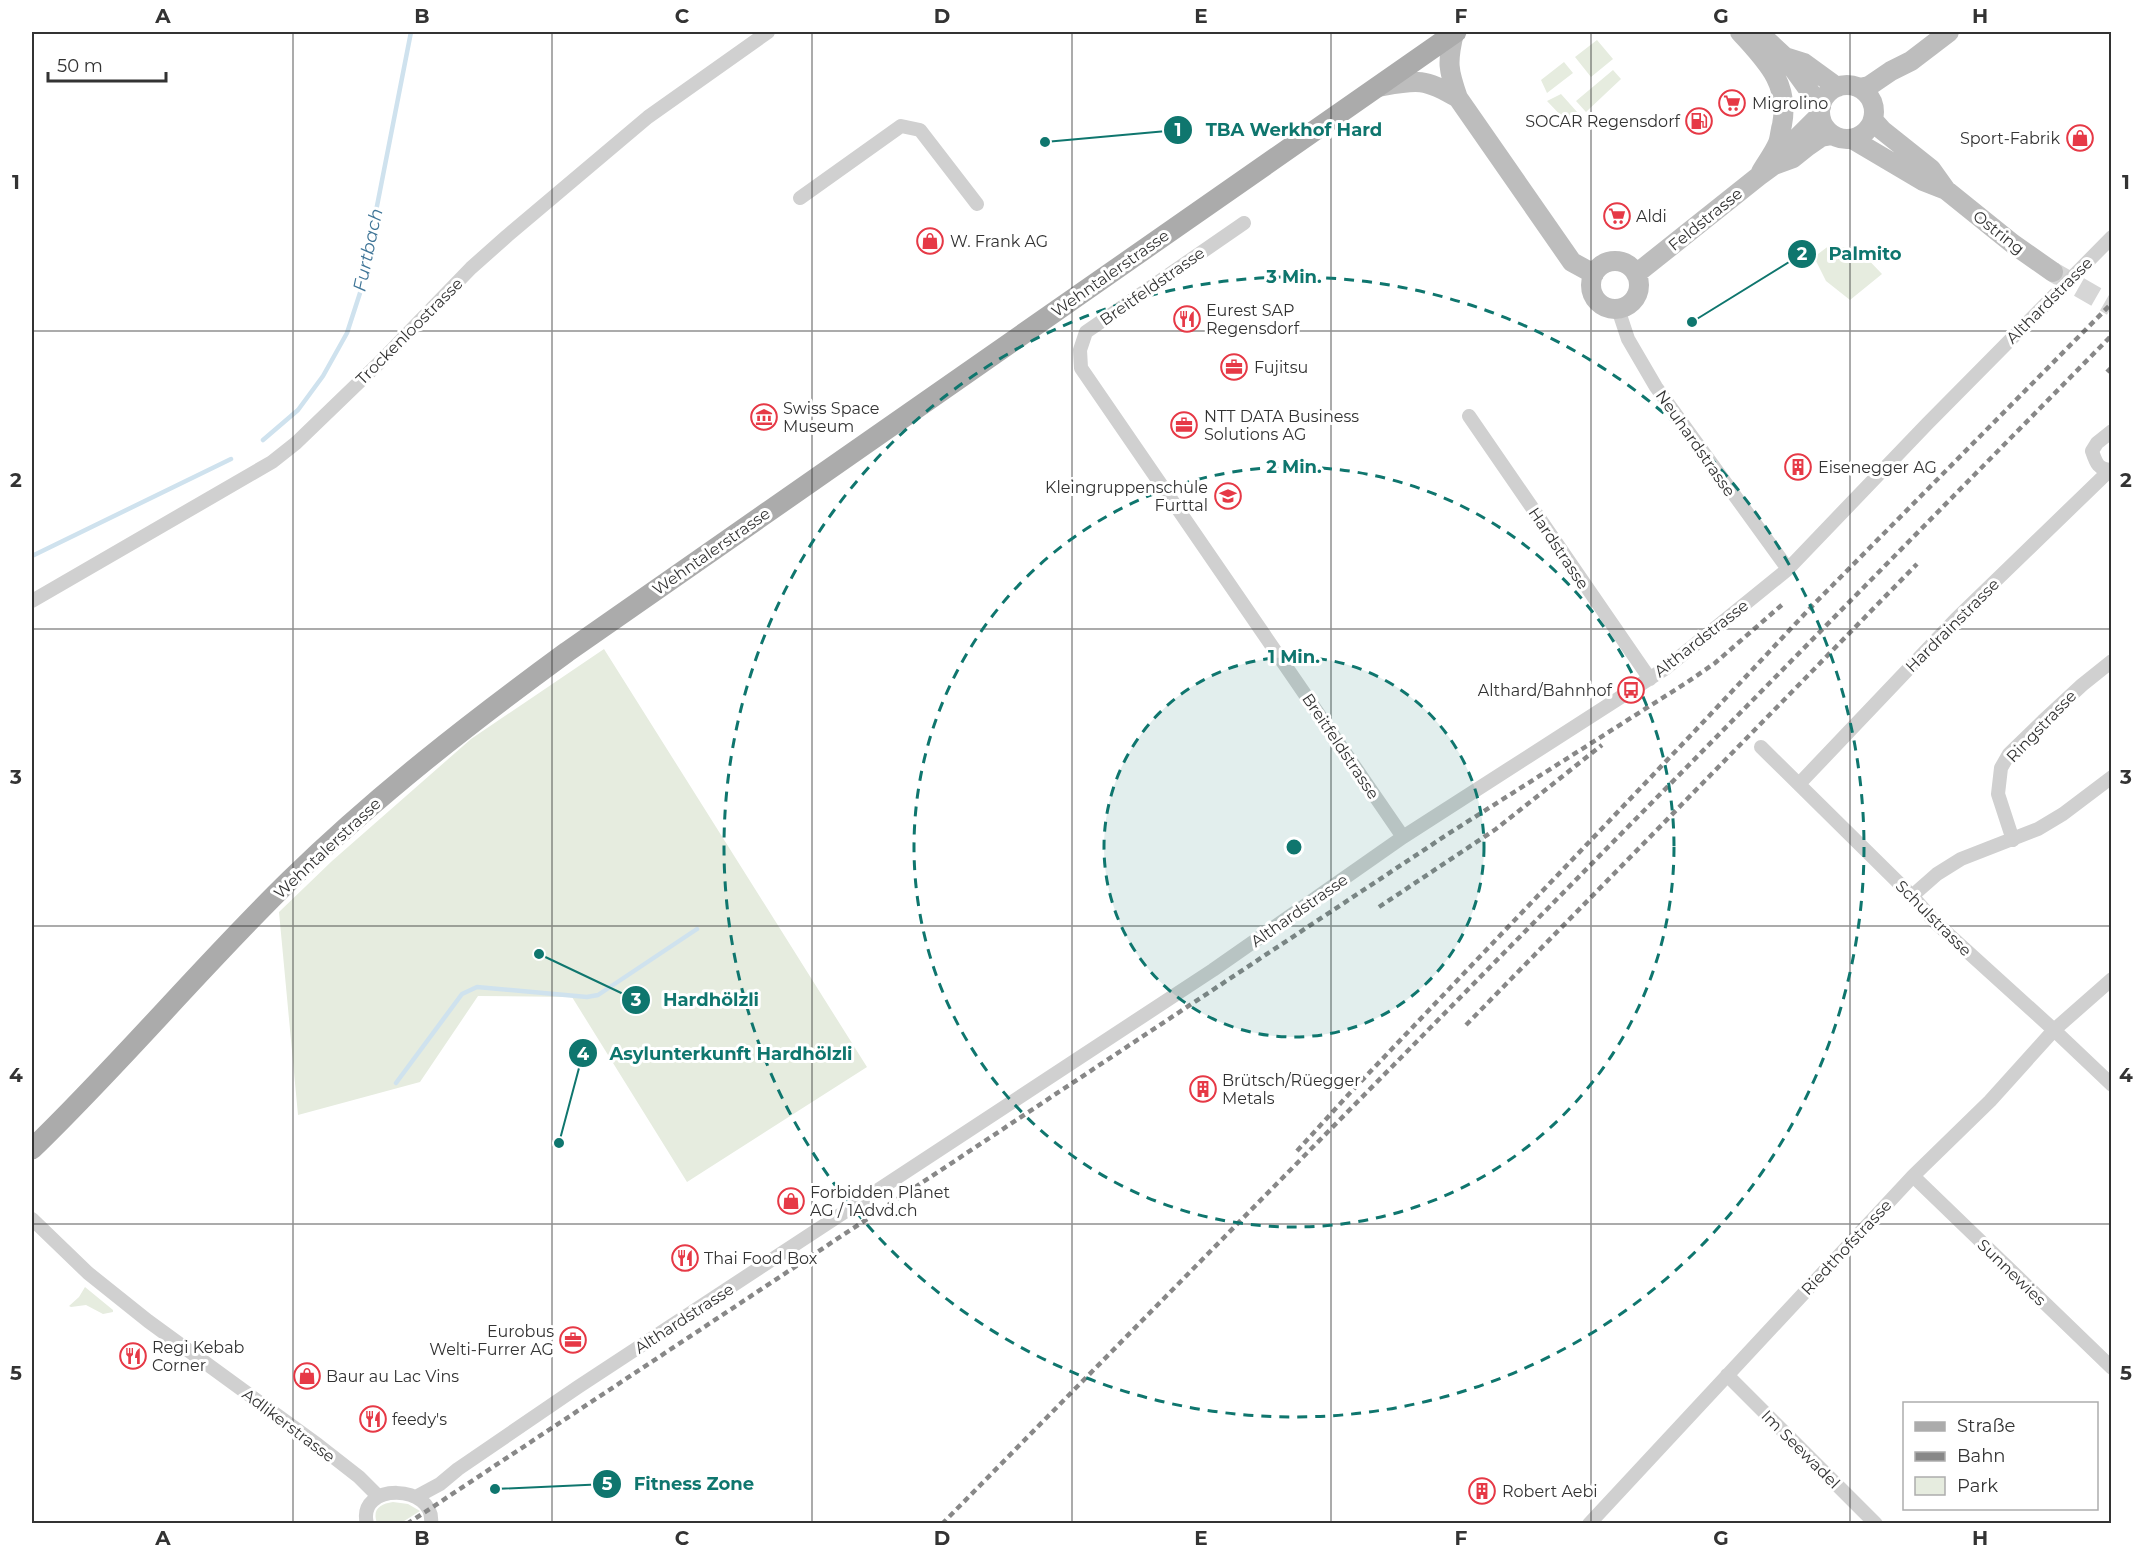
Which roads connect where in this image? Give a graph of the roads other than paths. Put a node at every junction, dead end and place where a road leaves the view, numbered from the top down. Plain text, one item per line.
1 (768, 32) edge
2 (1455, 32) edge
3 (1740, 32) edge
4 (1758, 32) edge
5 (1949, 32) edge
6 (1785, 57) junction
7 (1911, 61) junction
8 (1377, 87) junction
9 (1837, 87) junction
10 (1860, 88) junction
11 (1458, 98) junction
12 (1820, 111) junction
13 (1874, 114) junction
14 (1832, 135) junction
15 (1852, 139) junction
16 (1766, 170) junction
17 (1946, 190) junction
18 (800, 198) dead end
19 (976, 204) dead end
20 (1244, 223) dead end
21 (2112, 237) edge
22 (2053, 272) tunnel mouth
23 (1594, 274) junction
24 (1636, 274) junction
25 (1618, 309) junction
26 (1469, 416) dead end
27 (2112, 431) edge
28 (2111, 472) edge
29 (1788, 569) junction
30 (32, 602) edge
31 (2112, 662) edge
32 (1650, 679) junction
33 (1761, 747) dead end
34 (2112, 777) edge
35 (1799, 784) junction
36 (1403, 837) junction
37 (2013, 840) junction
38 (1912, 896) junction
39 (2112, 979) edge
40 (2054, 1030) junction
41 (2112, 1085) edge
42 (32, 1149) edge
43 (1913, 1176) junction
44 (32, 1219) edge
45 (2112, 1368) edge
46 (1727, 1375) junction
47 (378, 1496) junction
48 (416, 1497) junction
49 (367, 1524) edge
50 (431, 1524) edge
51 (1589, 1524) edge
52 (1876, 1524) edge

1 - 30 street, Trockenloostrasse
2 - 8 main road, Wehntalerstrasse
2 - 11 main road
3 - 16 main road
4 - 6 main road
5 - 7 main road
6 - 9 main road
6 - 12 main road
7 - 10 main road
7 - 13 main road
8 - 11 main road
8 - 42 main road, Wehntalerstrasse
9 - 10 main road
9 - 12 main road
10 - 13 main road
11 - 23 main road
12 - 14 main road
12 - 16 main road, Feldstrasse
13 - 15 main road
13 - 17 main road, Ostring
14 - 15 main road
14 - 16 main road, Feldstrasse
15 - 17 main road, Ostring
16 - 24 main road, Feldstrasse
17 - 22 main road, Ostring
18 - 19 street
20 - 36 street, Breitfeldstrasse
21 - 29 street, Althardstrasse
23 - 24 main road
23 - 25 main road
24 - 25 main road
25 - 29 street, Neuhardstrasse
26 - 32 street, Hardstrasse
27 - 28 street, Hardrainstrasse
28 - 35 street, Hardrainstrasse
29 - 32 street, Althardstrasse
31 - 37 street, Ringstrasse
32 - 36 street, Althardstrasse
33 - 35 street, Schulstrasse
34 - 37 street
35 - 38 street, Schulstrasse
36 - 48 street, Althardstrasse
37 - 38 street
38 - 40 street, Schulstrasse
39 - 40 street, Riedthofstrasse
40 - 41 street, Schulstrasse
40 - 43 street, Riedthofstrasse
43 - 45 street, Sunnewies
43 - 46 street, Riedthofstrasse
44 - 47 street, Adlikerstrasse
46 - 51 street, Riedthofstrasse
46 - 52 street, Im Seewadel
47 - 48 street
47 - 49 street
48 - 50 street

